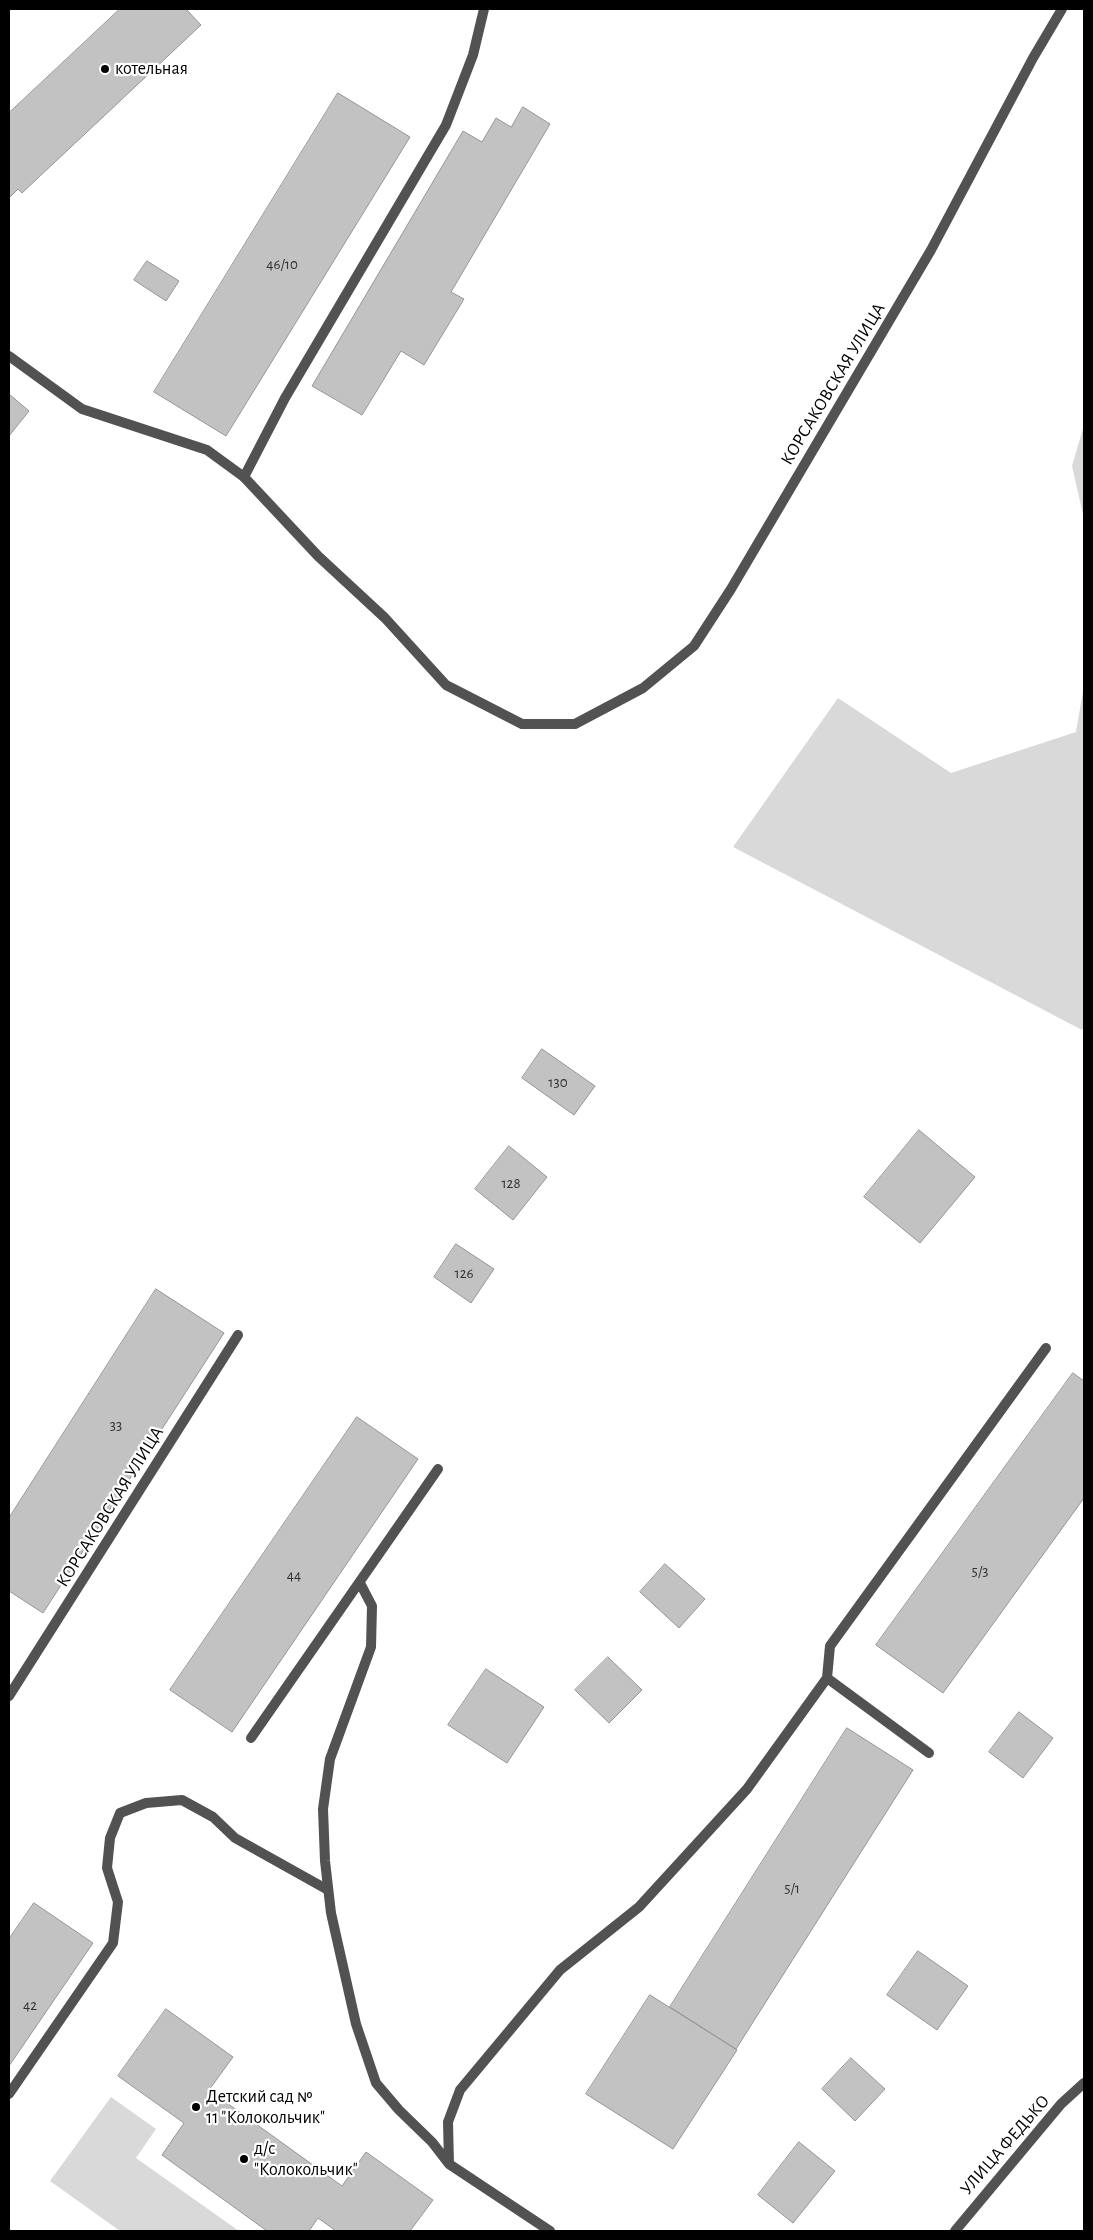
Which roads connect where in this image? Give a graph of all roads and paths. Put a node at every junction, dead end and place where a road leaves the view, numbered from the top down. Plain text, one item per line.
1 (484, 9) edge
2 (1062, 9) edge
3 (9, 356) edge
4 (244, 476) junction
5 (238, 1335) dead end
6 (1046, 1348) dead end
7 (438, 1469) dead end
8 (360, 1583) junction
9 (827, 1678) junction
10 (9, 1696) edge
11 (251, 1738) dead end
12 (929, 1753) dead end
13 (328, 1890) junction
14 (1084, 2083) edge
15 (9, 2094) edge
16 (449, 2164) junction
17 (550, 2231) edge
18 (954, 2231) edge

1 - 4 street
2 - 4 street, КОРСАКОВСКАЯ УЛИЦА
3 - 4 street
5 - 10 street, КОРСАКОВСКАЯ УЛИЦА
6 - 9 street
7 - 8 street
8 - 11 street
8 - 13 street
9 - 12 street
9 - 16 street
13 - 15 street
13 - 16 street
14 - 18 street, УЛИЦА ФЕДЬКО
16 - 17 street

